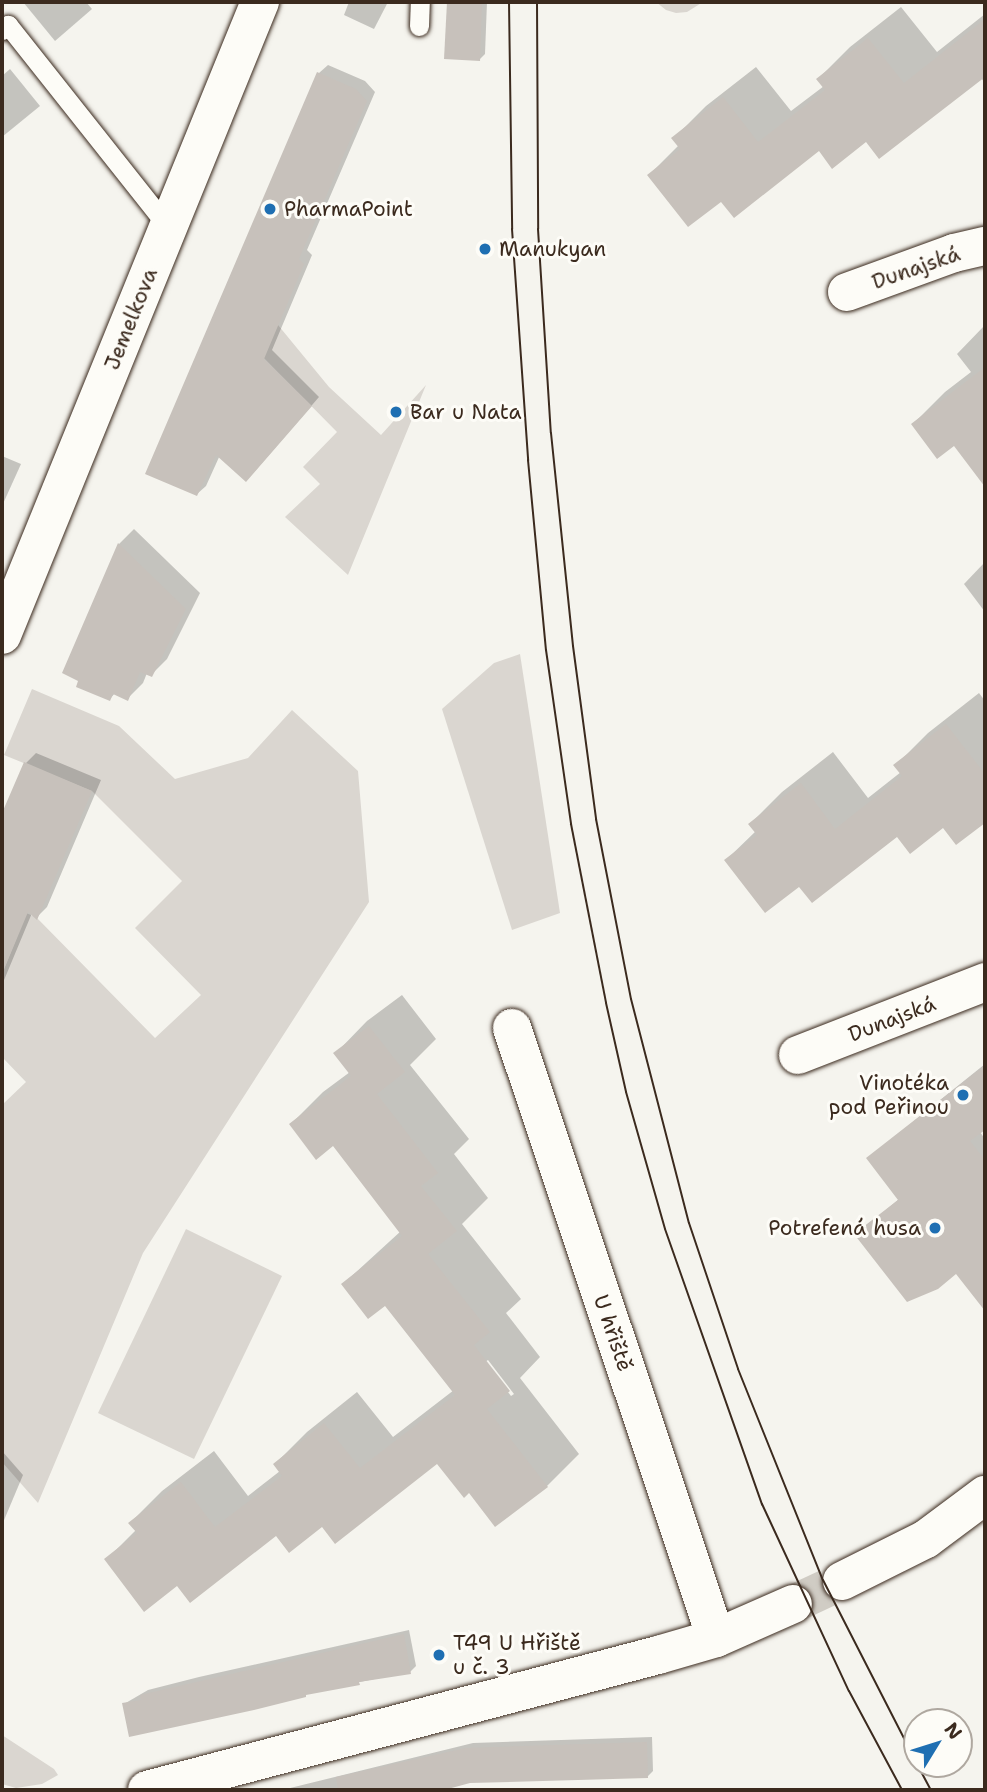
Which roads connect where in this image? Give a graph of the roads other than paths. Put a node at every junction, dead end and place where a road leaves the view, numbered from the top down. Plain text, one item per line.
1 (260, 2) edge
2 (421, 2) edge
3 (419, 26) dead end
4 (2, 30) edge
5 (168, 227) junction
6 (985, 246) edge
7 (847, 292) dead end
8 (2, 635) edge
9 (985, 982) edge
10 (512, 1028) dead end
11 (798, 1055) dead end
12 (985, 1495) edge
13 (842, 1581) tunnel mouth
14 (793, 1604) tunnel mouth
15 (716, 1638) junction
16 (147, 1790) edge

1 - 5 street, Jemelkova
2 - 3 lane
4 - 5 lane
5 - 8 street, Jemelkova
6 - 7 street, Dunajská
9 - 11 street, Dunajská
10 - 15 street, U hřiště
12 - 13 street
14 - 15 street
15 - 16 street

